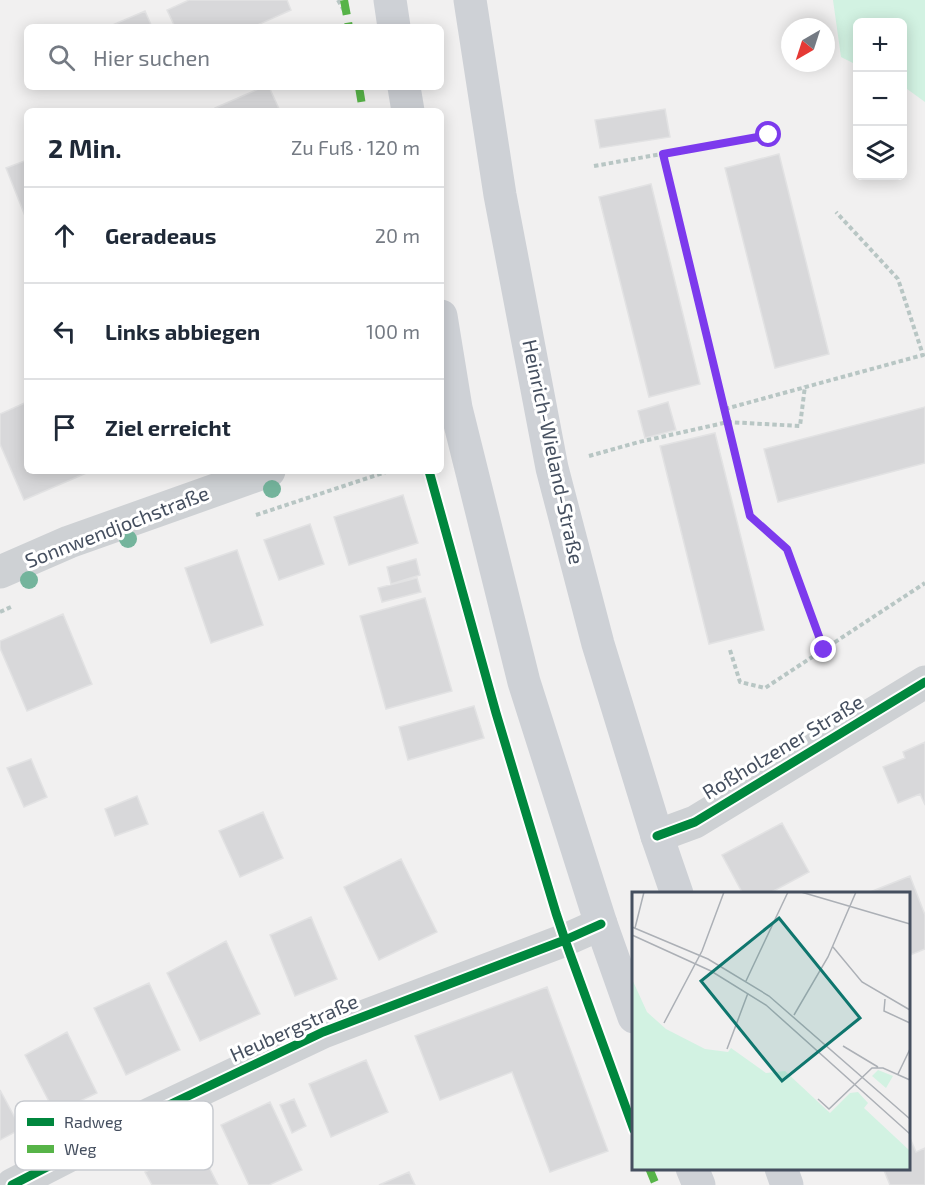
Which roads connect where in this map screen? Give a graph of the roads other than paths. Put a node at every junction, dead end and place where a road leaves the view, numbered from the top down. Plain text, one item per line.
1 (390, 0) edge
2 (470, 0) edge
3 (394, 24) edge
4 (404, 90) edge
5 (408, 108) edge
6 (444, 351) edge
7 (449, 410) edge
8 (261, 474) edge
9 (0, 572) edge
10 (925, 682) edge
11 (657, 836) junction
12 (676, 892) edge
13 (601, 924) junction
14 (632, 1011) edge
15 (177, 1101) edge
16 (41, 1170) edge
17 (693, 1170) edge
18 (782, 1170) edge
19 (12, 1185) edge
20 (699, 1185) edge
21 (787, 1185) edge

1 - 3 main road
2 - 11 main road, Heinrich-Wieland-Straße
4 - 5 main road
6 - 7 main road
7 - 13 main road
8 - 9 street, Sonnwendjochstraße
10 - 11 street, Roßholzener Straße
11 - 12 main road, Heinrich-Wieland-Straße
13 - 14 main road
13 - 15 street, Heubergstraße
16 - 19 street, Heubergstraße
17 - 20 main road
18 - 21 main road

